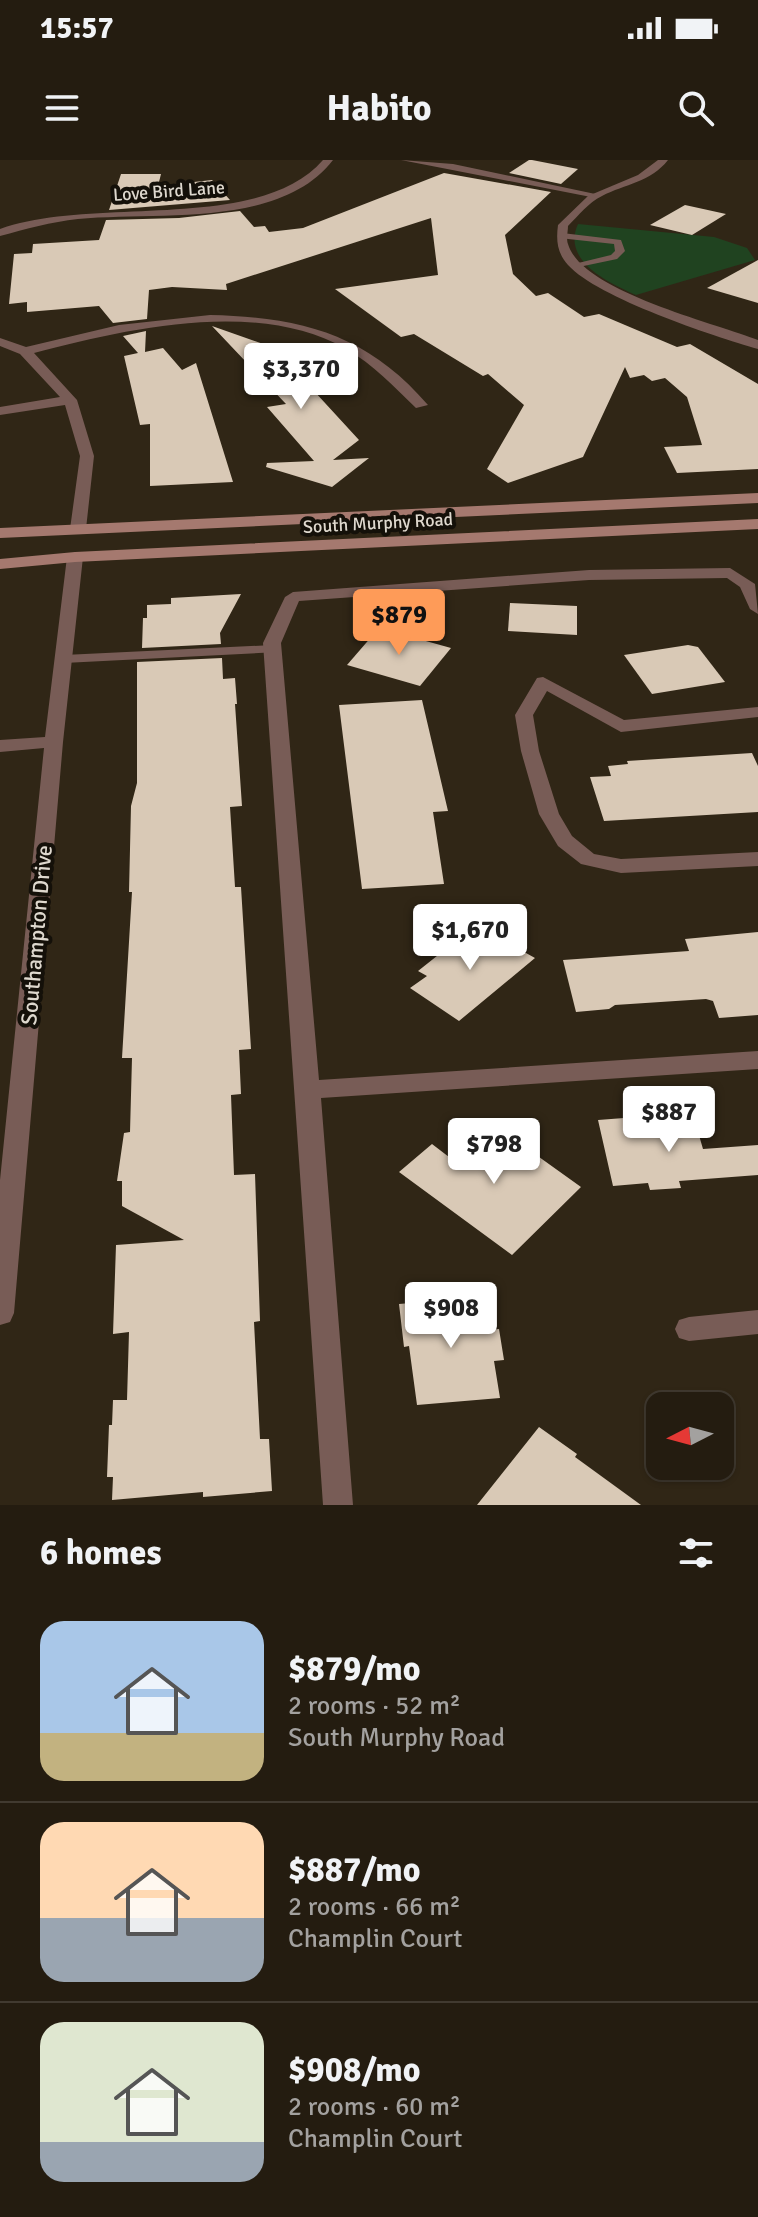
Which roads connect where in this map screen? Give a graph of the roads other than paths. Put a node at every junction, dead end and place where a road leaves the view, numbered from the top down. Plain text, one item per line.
1 (328, 160) edge
2 (405, 160) edge
3 (663, 160) edge
4 (596, 195) junction
5 (0, 218) edge
6 (17, 226) junction
7 (0, 233) edge
8 (562, 236) junction
9 (577, 266) junction
10 (0, 342) edge
11 (758, 345) edge
12 (25, 351) junction
13 (70, 400) junction
14 (421, 405) dead end
15 (0, 411) edge
16 (758, 498) edge
17 (758, 524) edge
18 (78, 529) junction
19 (0, 533) edge
20 (75, 557) junction
21 (0, 564) edge
22 (758, 609) edge
23 (273, 649) junction
24 (64, 659) junction
25 (758, 712) edge
26 (54, 742) junction
27 (0, 746) edge
28 (758, 859) edge
29 (758, 1060) edge
30 (308, 1090) junction
31 (0, 1313) edge
32 (758, 1322) edge
33 (689, 1329) dead end
34 (338, 1505) edge

1 - 6 street, Love Bird Lane
2 - 4 lane
3 - 4 street
4 - 8 street
5 - 6 street
6 - 7 street, Love Bird Lane
8 - 9 street
8 - 9 lane
9 - 11 street
10 - 12 street
12 - 13 street
12 - 14 street
13 - 15 street
13 - 18 street
16 - 18 main road, South Murphy Road
17 - 20 main road, South Murphy Road
18 - 19 main road, South Murphy Road
18 - 20 main road
20 - 21 main road, South Murphy Road
20 - 24 street, Southampton Drive
22 - 23 street
23 - 24 lane
23 - 30 street
24 - 26 street, Southampton Drive
25 - 28 street
26 - 27 street
26 - 31 street, Southampton Drive
29 - 30 street
30 - 34 street
32 - 33 street

